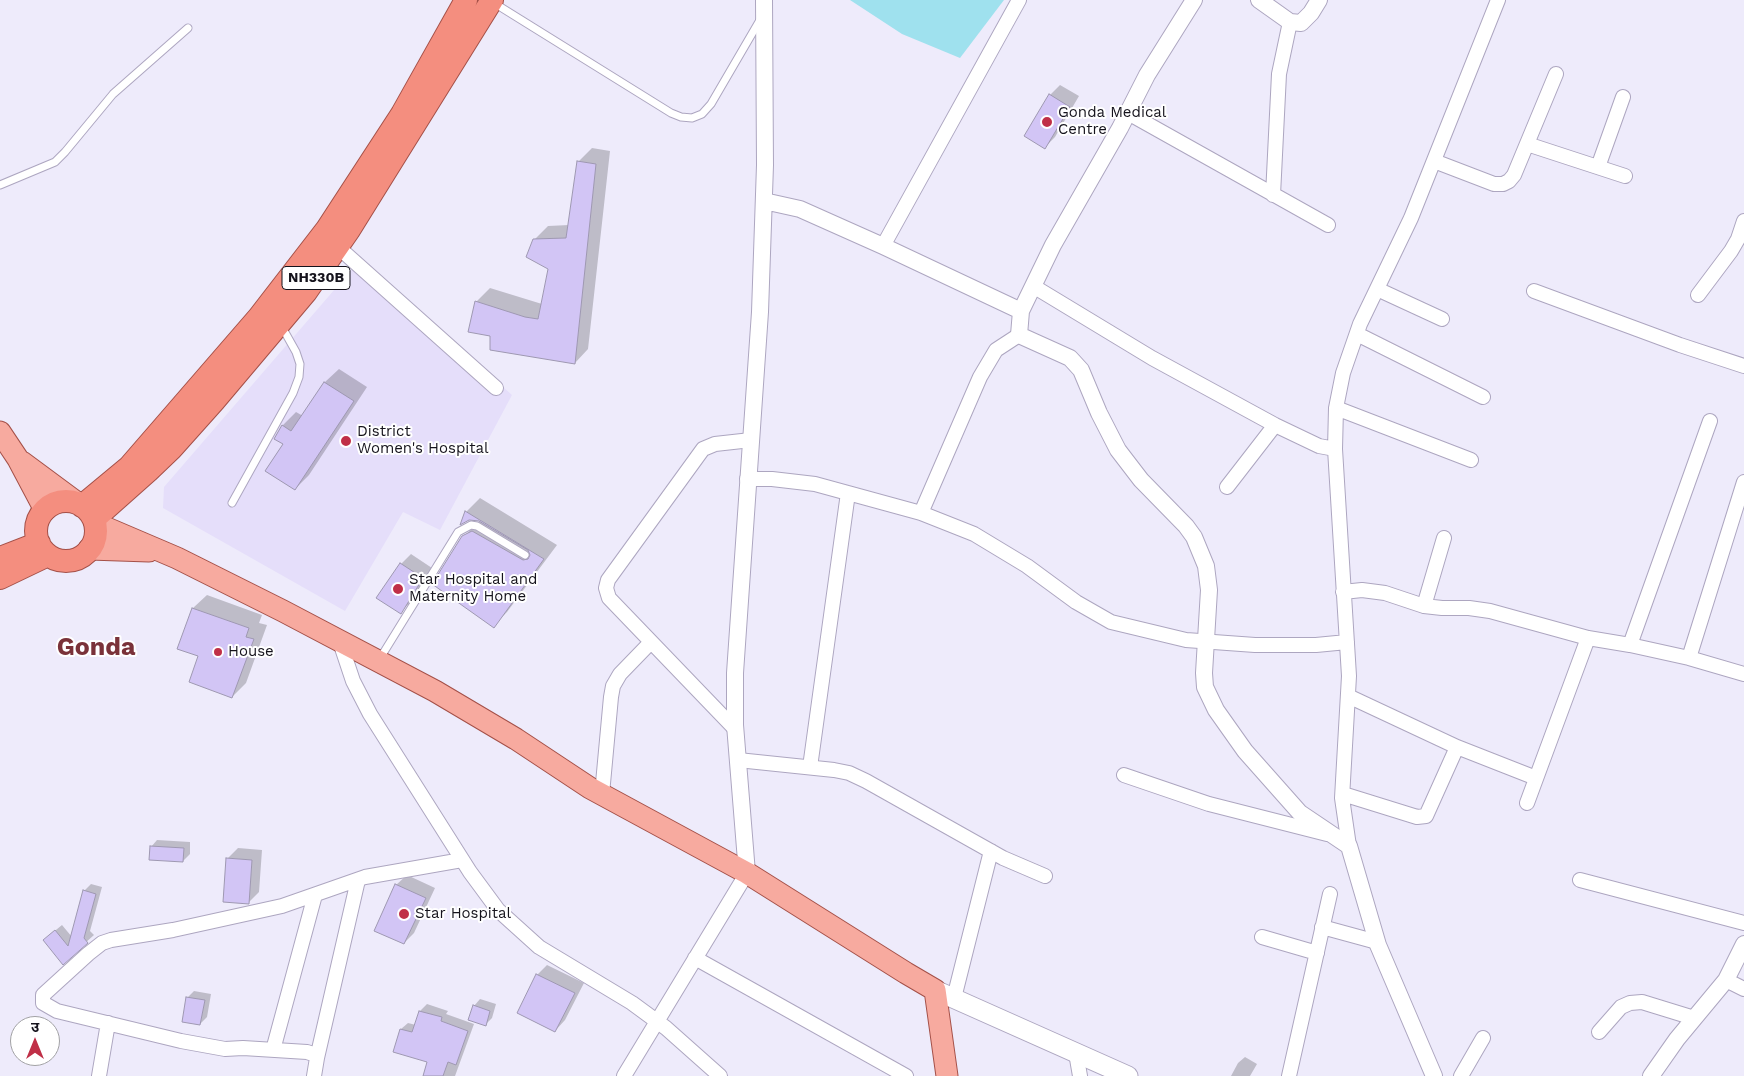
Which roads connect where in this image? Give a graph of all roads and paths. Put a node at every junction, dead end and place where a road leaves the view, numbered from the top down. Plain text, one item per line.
1 (466, 0) edge
2 (1019, 0) edge
3 (1194, 0) edge
4 (1259, 0) edge
5 (1319, 0) edge
6 (1498, 0) edge
7 (492, 1) edge
8 (764, 6) edge
9 (1290, 22) junction
10 (188, 28) dead end
11 (1556, 74) dead end
12 (1623, 98) dead end
13 (1128, 113) junction
14 (1527, 144) junction
15 (1434, 161) junction
16 (1598, 167) junction
17 (1626, 176) dead end
18 (0, 185) edge
19 (1273, 195) junction
20 (764, 201) junction
21 (1328, 225) dead end
22 (1743, 229) edge
23 (883, 246) junction
24 (338, 247) junction
25 (1033, 286) junction
26 (1377, 289) junction
27 (1534, 291) dead end
28 (1698, 295) dead end
29 (1021, 311) junction
30 (1442, 319) dead end
31 (280, 323) junction
32 (1357, 334) junction
33 (1019, 335) junction
34 (1744, 366) edge
35 (496, 388) dead end
36 (1483, 397) dead end
37 (1336, 408) junction
38 (1710, 421) dead end
39 (1275, 425) junction
40 (0, 432) edge
41 (751, 440) junction
42 (1335, 449) junction
43 (18, 459) junction
44 (1471, 460) dead end
45 (748, 479) junction
46 (1744, 482) edge
47 (1226, 487) dead end
48 (848, 493) junction
49 (232, 503) dead end
50 (45, 510) junction
51 (1740, 510) edge
52 (87, 512) junction
53 (921, 514) junction
54 (1444, 538) dead end
55 (44, 549) junction
56 (89, 549) junction
57 (160, 551) junction
58 (524, 555) dead end
59 (0, 558) edge
60 (0, 578) edge
61 (1343, 592) junction
62 (1424, 606) junction
63 (1588, 638) junction
64 (1206, 641) junction
65 (340, 642) junction
66 (651, 642) junction
67 (1347, 642) junction
68 (1630, 645) junction
69 (1689, 658) junction
70 (378, 662) junction
71 (1744, 674) edge
72 (1348, 696) junction
73 (736, 730) junction
74 (1457, 747) junction
75 (738, 760) junction
76 (810, 767) junction
77 (1124, 775) dead end
78 (1536, 778) junction
79 (602, 794) junction
80 (1343, 794) junction
81 (1527, 804) dead end
82 (1332, 835) junction
83 (991, 851) junction
84 (1350, 851) junction
85 (462, 860) junction
86 (747, 873) junction
87 (1045, 876) dead end
88 (358, 880) junction
89 (1580, 880) dead end
90 (1330, 894) dead end
91 (315, 895) junction
92 (1744, 923) edge
93 (1322, 927) junction
94 (1262, 937) dead end
95 (1378, 942) junction
96 (1744, 944) edge
97 (1317, 953) junction
98 (695, 958) junction
99 (1726, 980) junction
100 (1744, 989) edge
101 (935, 990) junction
102 (954, 998) junction
103 (1694, 1018) junction
104 (656, 1021) junction
105 (108, 1023) junction
106 (1599, 1032) dead end
107 (1483, 1038) dead end
108 (273, 1050) junction
109 (1076, 1053) junction
110 (316, 1058) junction
111 (99, 1076) edge
112 (314, 1076) edge
113 (624, 1076) edge
114 (720, 1076) edge
115 (906, 1076) edge
116 (947, 1076) edge
117 (1080, 1076) edge
118 (1128, 1076) edge
119 (1289, 1076) edge
120 (1434, 1076) edge
121 (1461, 1076) edge
122 (1651, 1076) edge

1 - 52 highway, NH330B
2 - 23 street
3 - 13 street
4 - 9 street
5 - 9 street
6 - 15 street
7 - 8 lane
7 - 24 highway, NH330B
8 - 20 street
9 - 19 street
10 - 18 lane
11 - 14 street
12 - 16 street
13 - 19 street
13 - 25 street
14 - 15 street
14 - 16 street
15 - 26 street
16 - 17 street
19 - 21 street
20 - 23 street
20 - 41 street
22 - 28 street
23 - 29 street
24 - 31 highway, NH330B
24 - 35 street
25 - 29 street
25 - 39 street
26 - 30 street
26 - 32 street
27 - 34 street
29 - 33 street
31 - 49 lane
31 - 52 highway, NH330B
32 - 36 street
32 - 37 street
33 - 53 street
33 - 64 street
37 - 42 street
37 - 44 street
38 - 68 street
39 - 42 street
39 - 47 street
40 - 43 main road
41 - 45 street
41 - 66 street
42 - 61 street
43 - 50 main road
43 - 52 main road
45 - 48 street
45 - 73 street
46 - 51 street
48 - 53 street
48 - 76 street
50 - 52 highway
50 - 55 highway
51 - 69 street
52 - 56 highway
52 - 57 main road
53 - 64 street
54 - 62 street
55 - 56 highway
55 - 59 highway
55 - 60 highway
56 - 57 main road
57 - 65 main road
58 - 70 lane
61 - 62 street
61 - 67 street
62 - 63 street
63 - 68 street
63 - 78 street
64 - 67 street
64 - 82 street
65 - 70 main road
65 - 85 street
66 - 73 street
66 - 79 street
67 - 72 street
68 - 69 street
69 - 71 street
70 - 79 main road
72 - 74 street
72 - 80 street
73 - 75 street
74 - 78 street
74 - 80 street
75 - 76 street
75 - 86 street
76 - 83 street
77 - 82 street
78 - 81 street
79 - 86 main road
80 - 84 street
82 - 84 street
83 - 87 street
83 - 102 street
84 - 95 street
85 - 88 street
85 - 104 street
86 - 98 street
86 - 101 main road
88 - 91 street
88 - 110 street
89 - 92 street
90 - 93 street
91 - 105 street
91 - 108 street
93 - 95 street
93 - 97 street
94 - 97 street
95 - 120 street
96 - 99 street
97 - 119 street
98 - 104 street
98 - 115 street
99 - 100 street
99 - 103 street
101 - 102 main road
101 - 116 main road
102 - 109 main road
103 - 106 street
103 - 122 street
104 - 113 street
104 - 114 street
105 - 108 street
105 - 111 street
107 - 121 street
108 - 110 street
109 - 117 street
109 - 118 main road
110 - 112 street

